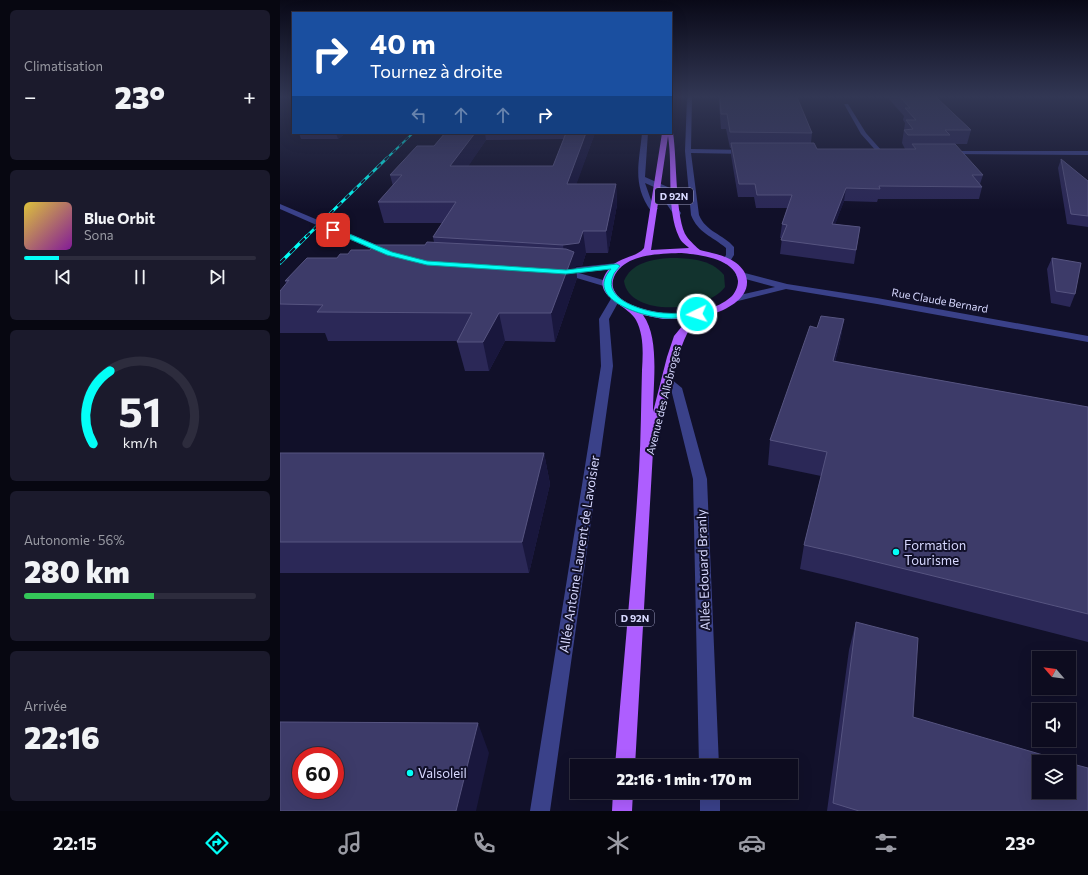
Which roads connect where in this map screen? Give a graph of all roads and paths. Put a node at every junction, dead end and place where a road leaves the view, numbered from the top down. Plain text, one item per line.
1 (645, 135) edge
2 (665, 135) edge
3 (670, 135) edge
4 (688, 135) edge
5 (865, 135) edge
6 (688, 151) junction
7 (755, 152) edge
8 (872, 152) edge
9 (880, 152) junction
10 (888, 152) edge
11 (942, 153) edge
12 (1088, 153) edge
13 (641, 178) junction
14 (656, 184) junction
15 (280, 206) edge
16 (654, 209) junction
17 (677, 213) junction
18 (697, 251) junction
19 (644, 254) junction
20 (397, 256) edge
21 (726, 261) junction
22 (617, 266) junction
23 (550, 271) edge
24 (566, 272) junction
25 (741, 275) junction
26 (607, 284) junction
27 (787, 288) junction
28 (615, 299) junction
29 (734, 300) junction
30 (633, 309) junction
31 (697, 314) junction
32 (1088, 339) edge
33 (667, 381) junction
34 (646, 469) junction
35 (625, 759) edge
36 (709, 759) edge
37 (623, 799) edge
38 (710, 799) edge
39 (540, 811) edge
40 (622, 811) edge
41 (710, 811) edge

1 - 13 street
2 - 14 main road, D 92N
3 - 17 main road, D 92N
4 - 6 street
5 - 9 street
6 - 7 street
6 - 21 street
8 - 9 street
9 - 10 street
11 - 12 street
13 - 14 street
13 - 16 street
14 - 16 main road, D 92N
14 - 17 street
15 - 20 street
16 - 19 main road, D 92N
17 - 18 main road, D 92N
18 - 19 main road
18 - 21 main road
19 - 22 main road
21 - 25 main road
22 - 24 street
22 - 26 main road
23 - 24 street
24 - 26 street
25 - 27 street, Rue Claude Bernard
25 - 29 main road
26 - 28 main road
27 - 29 street, Rue Claude Bernard
27 - 32 street, Rue Claude Bernard
28 - 30 main road
28 - 39 street, Allée Antoine Laurent de Lavoisier
29 - 31 main road
30 - 31 main road
30 - 34 main road, Avenue des Allobroges / D 92N
31 - 33 main road, Avenue des Allobroges / D 92N
33 - 34 main road, Avenue des Allobroges / D 92N
33 - 36 street, Allée Edouard Branly
34 - 35 main road, Avenue des Allobroges / D 92N
37 - 40 main road
38 - 41 street

